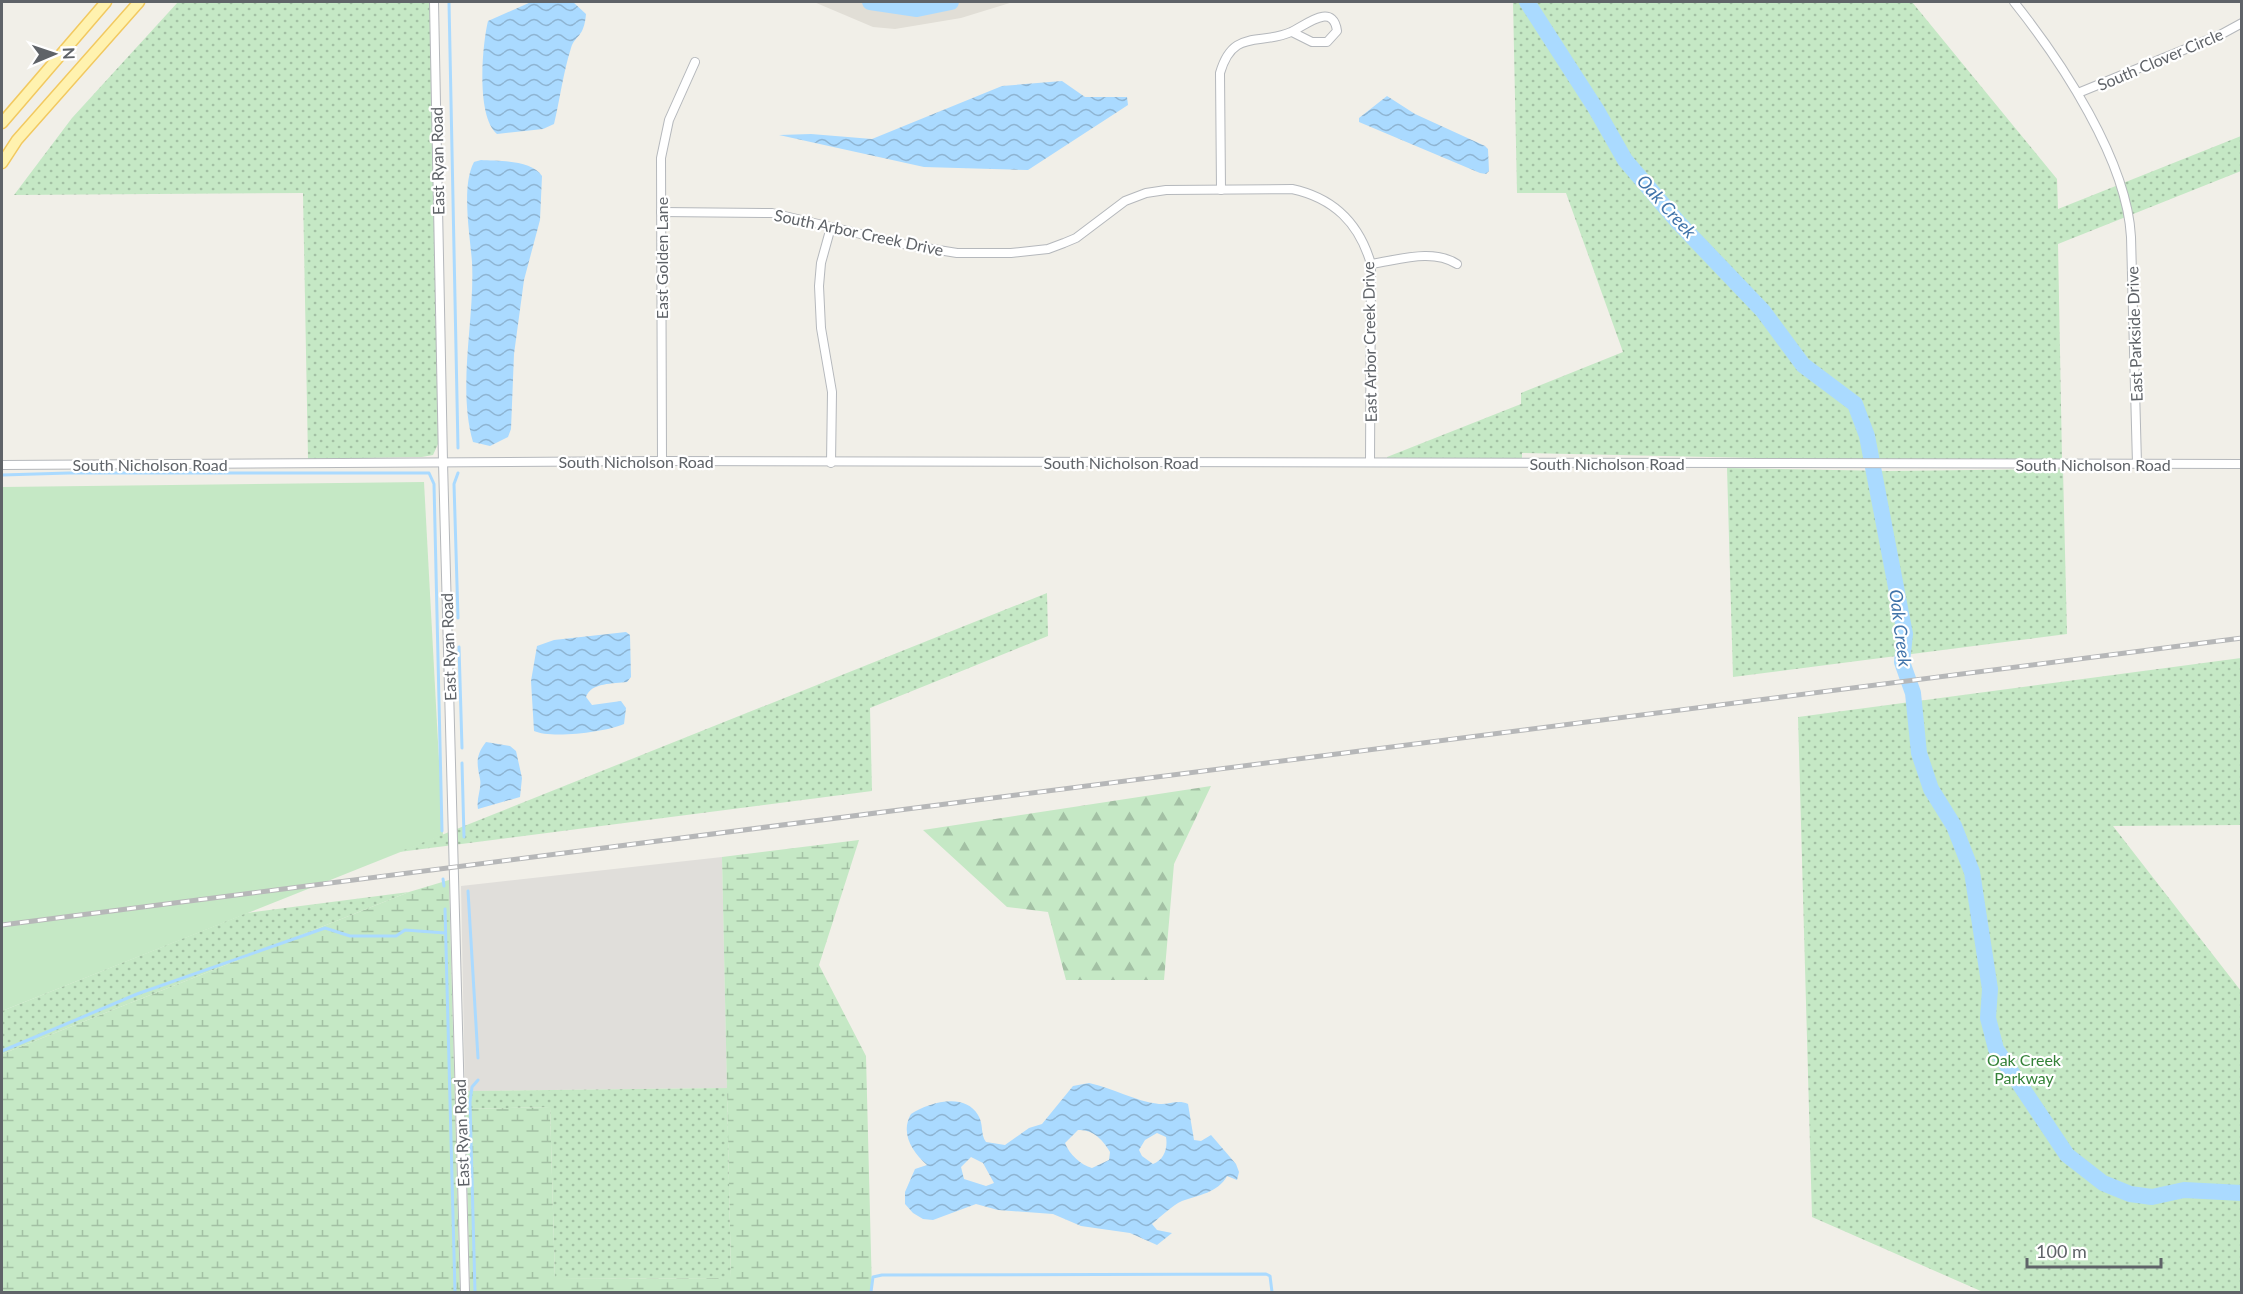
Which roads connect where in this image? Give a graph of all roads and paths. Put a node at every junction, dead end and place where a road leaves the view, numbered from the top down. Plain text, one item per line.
1 (106, 2) edge
2 (139, 2) edge
3 (434, 2) edge
4 (2014, 2) edge
5 (2241, 23) edge
6 (1292, 32) junction
7 (695, 62) dead end
8 (2078, 93) junction
9 (2, 123) edge
10 (2, 163) edge
11 (1221, 190) junction
12 (661, 212) junction
13 (1353, 225) joint
14 (831, 227) junction
15 (1371, 264) junction
16 (1457, 264) dead end
17 (662, 461) junction
18 (443, 462) junction
19 (1370, 462) junction
20 (831, 463) junction
21 (2137, 464) junction
22 (2241, 464) edge
23 (2, 465) edge
24 (465, 1293) edge

1 - 9 main road
2 - 10 main road
3 - 18 street, East Ryan Road
4 - 8 street, East Parkside Drive
5 - 8 street, South Clover Circle
6 - 6 street
6 - 11 street
7 - 12 street, East Golden Lane
8 - 21 street, East Parkside Drive
11 - 13 street, South Arbor Creek Drive
11 - 14 street, South Arbor Creek Drive
12 - 14 street, South Arbor Creek Drive
12 - 17 street, East Golden Lane
13 - 15 street, East Arbor Creek Drive
14 - 20 street
15 - 16 street
15 - 19 street, East Arbor Creek Drive
17 - 18 street, South Nicholson Road
17 - 20 street, South Nicholson Road
18 - 23 street, South Nicholson Road
18 - 24 street, East Ryan Road
19 - 20 street, South Nicholson Road
19 - 21 street, South Nicholson Road
21 - 22 street, South Nicholson Road

